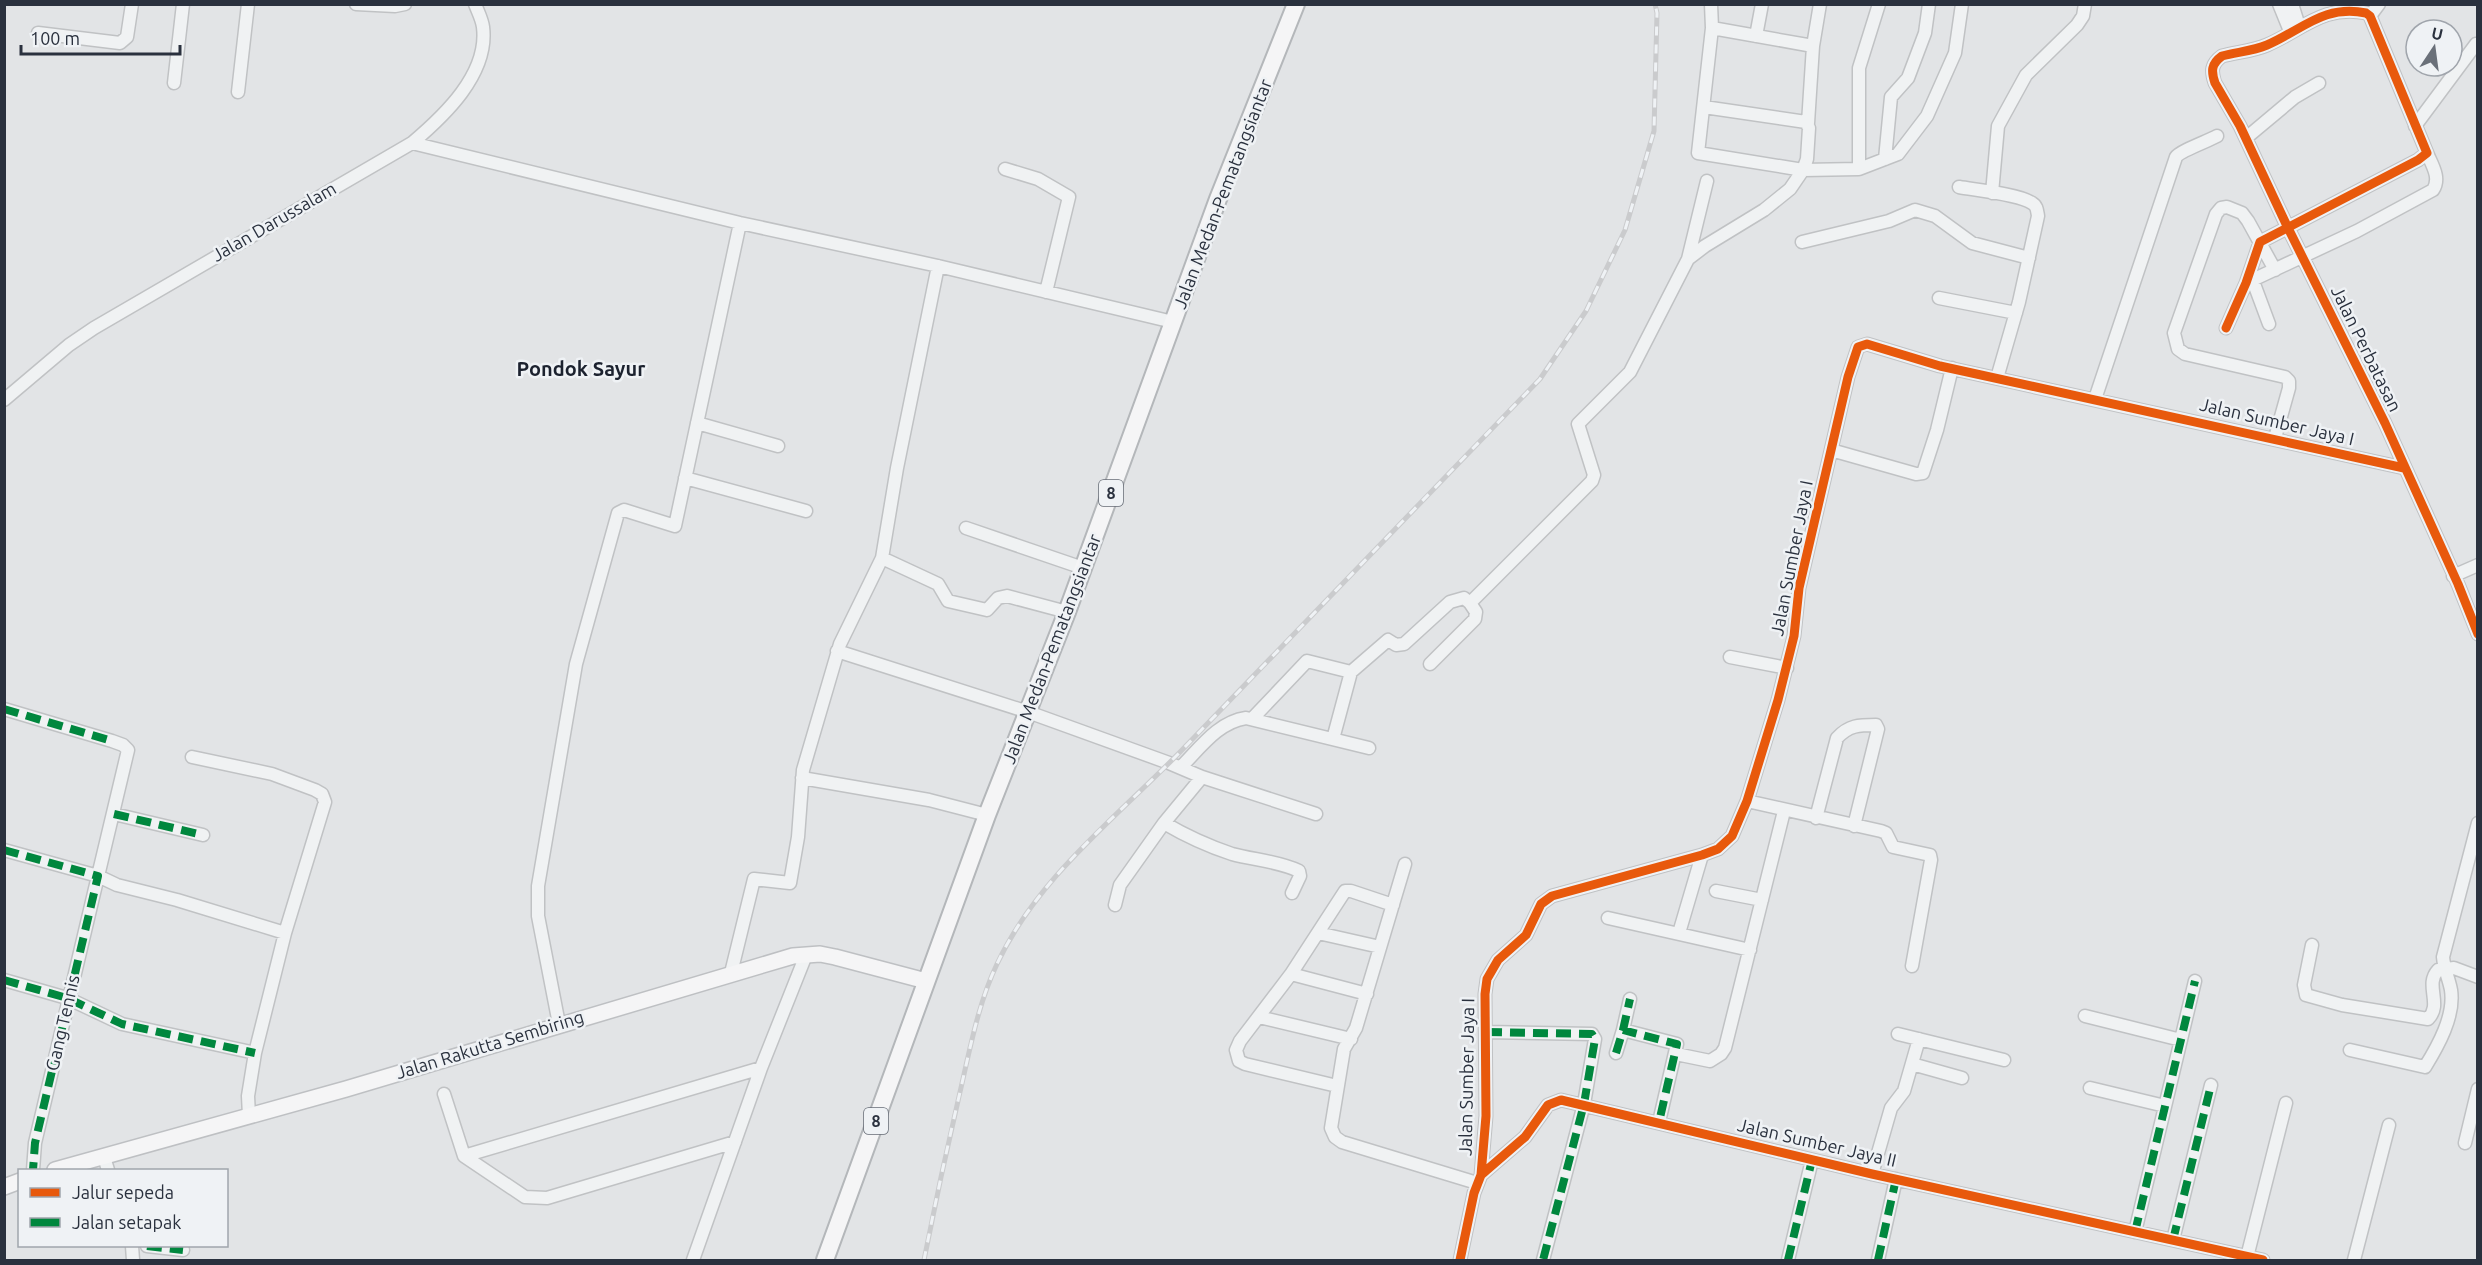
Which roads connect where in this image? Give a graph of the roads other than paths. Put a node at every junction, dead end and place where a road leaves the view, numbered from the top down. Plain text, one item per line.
1 (132, 4) edge
2 (183, 4) edge
3 (248, 4) edge
4 (356, 4) edge
5 (405, 4) edge
6 (476, 4) edge
7 (1296, 4) edge
8 (1711, 4) edge
9 (1762, 4) edge
10 (1820, 4) edge
11 (1879, 4) edge
12 (1929, 4) edge
13 (1962, 4) edge
14 (2085, 4) edge
15 (2279, 4) edge
16 (2292, 4) edge
17 (2379, 4) edge
18 (2370, 16) junction
19 (1713, 28) junction
20 (2295, 29) junction
21 (38, 33) dead end
22 (1756, 36) junction
23 (2476, 44) dead end
24 (1813, 46) junction
25 (174, 83) dead end
26 (2319, 83) dead end
27 (238, 92) dead end
28 (1704, 107) junction
29 (1808, 123) junction
30 (2415, 126) junction
31 (2217, 136) dead end
32 (2246, 138) junction
33 (412, 143) junction
34 (2427, 153) junction
35 (1885, 159) junction
36 (1005, 169) dead end
37 (1859, 169) junction
38 (1803, 170) junction
39 (1707, 181) dead end
40 (1959, 187) dead end
41 (1992, 193) junction
42 (740, 223) junction
43 (2288, 226) junction
44 (1802, 242) dead end
45 (2259, 242) junction
46 (2303, 257) junction
47 (2029, 258) junction
48 (1688, 259) junction
49 (938, 266) junction
50 (2275, 270) junction
51 (2249, 282) junction
52 (1046, 292) junction
53 (1939, 298) dead end
54 (2016, 313) junction
55 (1173, 322) junction
56 (2269, 324) dead end
57 (2226, 328) dead end
58 (1952, 368) junction
59 (1997, 378) junction
60 (2096, 399) junction
61 (4, 400) edge
62 (698, 423) junction
63 (2275, 438) junction
64 (778, 446) dead end
65 (1831, 450) junction
66 (2404, 468) junction
67 (685, 478) junction
68 (806, 511) dead end
69 (966, 528) dead end
70 (882, 558) junction
71 (2478, 565) edge
72 (1083, 568) junction
73 (2453, 576) junction
74 (1470, 603) junction
75 (1067, 612) junction
76 (2478, 634) edge
77 (837, 651) junction
78 (1730, 657) dead end
79 (1430, 664) dead end
80 (1787, 668) junction
81 (1351, 672) junction
82 (4, 709) edge
83 (1028, 712) junction
84 (1252, 719) junction
85 (1333, 739) junction
86 (1369, 748) dead end
87 (192, 757) dead end
88 (1181, 767) junction
89 (1202, 777) junction
90 (802, 778) junction
91 (1747, 801) junction
92 (1784, 811) junction
93 (114, 814) junction
94 (1316, 814) dead end
95 (987, 815) junction
96 (1816, 818) junction
97 (1164, 823) junction
98 (2478, 823) edge
99 (1854, 826) junction
100 (203, 835) dead end
101 (4, 850) edge
102 (1702, 855) junction
103 (1405, 864) dead end
104 (98, 876) junction
105 (1716, 891) dead end
106 (1292, 893) dead end
107 (1762, 900) junction
108 (1114, 905) dead end
109 (1393, 905) junction
110 (1608, 918) dead end
111 (285, 933) junction
112 (1318, 933) junction
113 (1679, 933) junction
114 (2312, 945) dead end
115 (1380, 947) junction
116 (1750, 950) junction
117 (806, 955) junction
118 (1912, 966) dead end
119 (2444, 969) junction
120 (731, 973) junction
121 (1291, 974) junction
122 (2478, 977) edge
123 (4, 980) edge
124 (926, 981) junction
125 (2195, 981) dead end
126 (1366, 994) junction
127 (68, 998) junction
128 (1630, 999) dead end
129 (2085, 1016) dead end
130 (1258, 1017) junction
131 (559, 1024) junction
132 (1623, 1030) junction
133 (1487, 1032) junction
134 (1898, 1034) dead end
135 (1351, 1039) junction
136 (1919, 1039) junction
137 (2181, 1040) junction
138 (2350, 1050) dead end
139 (255, 1053) junction
140 (1616, 1053) dead end
141 (1676, 1054) junction
142 (2004, 1060) dead end
143 (1912, 1064) junction
144 (761, 1068) junction
145 (1962, 1078) dead end
146 (2211, 1085) dead end
147 (1338, 1086) junction
148 (2090, 1088) dead end
149 (2478, 1089) edge
150 (444, 1094) dead end
151 (2286, 1103) dead end
152 (1584, 1104) junction
153 (2165, 1106) junction
154 (249, 1116) junction
155 (1659, 1122) junction
156 (2389, 1125) dead end
157 (735, 1142) junction
158 (2465, 1143) dead end
159 (464, 1156) junction
160 (1812, 1160) junction
161 (106, 1164) edge
162 (33, 1169) edge
163 (64, 1169) edge
164 (1872, 1174) junction
165 (1479, 1179) junction
166 (1896, 1179) junction
167 (2135, 1232) junction
168 (2173, 1240) junction
169 (161, 1247) edge
170 (183, 1250) dead end
171 (2253, 1259) edge
172 (693, 1260) edge
173 (825, 1260) edge
174 (1460, 1260) edge
175 (1543, 1260) edge
176 (1788, 1260) edge
177 (1878, 1260) edge
178 (2354, 1260) edge

1 - 21 street
2 - 25 street
3 - 27 street
4 - 5 street
6 - 33 street, Jalan Darussalam
7 - 55 highway, Jalan Medan-Pematangsiantar / 8
8 - 19 street
9 - 22 street
10 - 24 street
11 - 37 street
12 - 35 street
13 - 35 street
14 - 41 street
15 - 20 street
16 - 20 street
17 - 18 street
18 - 20 street
18 - 30 street
19 - 22 street
19 - 28 street
20 - 32 street, Jalan Perbatasan
22 - 24 street
23 - 30 street
24 - 29 street
26 - 32 street
28 - 29 street
28 - 38 street
29 - 38 street
30 - 34 street
31 - 60 street
32 - 43 street, Jalan Perbatasan
33 - 42 street
33 - 61 street, Jalan Darussalam
34 - 43 street
34 - 46 street
35 - 37 street
36 - 52 street
37 - 38 street
38 - 48 street
39 - 48 street
40 - 41 street
41 - 47 street
42 - 49 street
42 - 62 street
43 - 45 street
43 - 46 street, Jalan Perbatasan
44 - 47 street
45 - 50 street
45 - 51 street
45 - 63 street
46 - 50 street
46 - 66 street, Jalan Perbatasan
47 - 54 street
48 - 74 street
49 - 52 street
49 - 70 street
50 - 51 street
51 - 56 street
51 - 57 street
52 - 55 street
53 - 54 street
54 - 59 street
55 - 72 highway, Jalan Medan-Pematangsiantar / 8
58 - 59 street, Jalan Sumber Jaya I
58 - 65 street
58 - 65 street, Jalan Sumber Jaya I
59 - 60 street, Jalan Sumber Jaya I
60 - 63 street, Jalan Sumber Jaya I
62 - 64 street
62 - 67 street
63 - 66 street, Jalan Sumber Jaya I
65 - 80 street, Jalan Sumber Jaya I
66 - 73 street, Jalan Perbatasan
67 - 68 street
67 - 131 street
69 - 72 street
70 - 75 street
70 - 77 street
71 - 73 street
72 - 75 highway, Jalan Medan-Pematangsiantar / 8
73 - 76 street, Jalan Perbatasan
74 - 79 street
74 - 81 street
75 - 83 highway, Jalan Medan-Pematangsiantar / 8
77 - 83 street
77 - 90 street
78 - 80 street
80 - 91 street, Jalan Sumber Jaya I
81 - 84 street
81 - 85 street
82 - 93 street, Gang Tennis
83 - 88 street
83 - 95 highway, Jalan Medan-Pematangsiantar / 8
84 - 85 street
84 - 88 street
85 - 86 street
87 - 111 street
88 - 89 street
89 - 94 street
89 - 97 street
90 - 95 street
90 - 120 street
91 - 92 street
91 - 102 street, Jalan Sumber Jaya I
92 - 96 street
92 - 107 street
93 - 100 street
93 - 104 street, Gang Tennis
95 - 124 highway, Jalan Medan-Pematangsiantar / 8
96 - 99 street
96 - 99 street
97 - 106 street
97 - 108 street
98 - 119 street
99 - 118 street
101 - 104 street
102 - 113 street
102 - 133 street, Jalan Sumber Jaya I
103 - 109 street
104 - 111 street
104 - 127 street, Gang Tennis
105 - 107 street
107 - 116 street
109 - 112 street
109 - 115 street
110 - 113 street
111 - 139 street
112 - 115 street
112 - 121 street
113 - 116 street
114 - 119 street
115 - 126 street
116 - 141 street
117 - 120 main road, Jalan Rakutta Sembiring
117 - 124 main road, Jalan Rakutta Sembiring
117 - 144 street
119 - 122 street
119 - 138 street
120 - 131 main road, Jalan Rakutta Sembiring
121 - 126 street
121 - 130 street
123 - 127 street
124 - 173 highway, Jalan Medan-Pematangsiantar / 8
125 - 137 street
126 - 135 street
127 - 139 street
127 - 162 street, Gang Tennis
128 - 132 street
129 - 137 street
130 - 135 street
130 - 147 street
131 - 154 main road, Jalan Rakutta Sembiring
132 - 140 street
132 - 141 street
133 - 152 street
133 - 165 street, Jalan Sumber Jaya I
134 - 136 street
135 - 147 street
136 - 142 street
136 - 143 street
137 - 153 street
139 - 154 street
141 - 155 street
143 - 145 street
143 - 164 street
144 - 157 street
144 - 159 street
146 - 168 street
147 - 165 street
148 - 153 street
149 - 158 street
150 - 159 street
151 - 171 street
152 - 155 street, Jalan Sumber Jaya II
152 - 165 street, Jalan Sumber Jaya II
152 - 175 street
153 - 167 street
154 - 161 main road, Jalan Rakutta Sembiring
155 - 160 street, Jalan Sumber Jaya II
156 - 178 street
157 - 159 street
157 - 172 street
160 - 164 street, Jalan Sumber Jaya II
160 - 176 street
161 - 163 main road, Jalan Rakutta Sembiring
164 - 166 street, Jalan Sumber Jaya II
165 - 174 street
166 - 167 street, Jalan Sumber Jaya II
166 - 177 street
167 - 168 street, Jalan Sumber Jaya II
168 - 171 street, Jalan Sumber Jaya II
169 - 170 street

